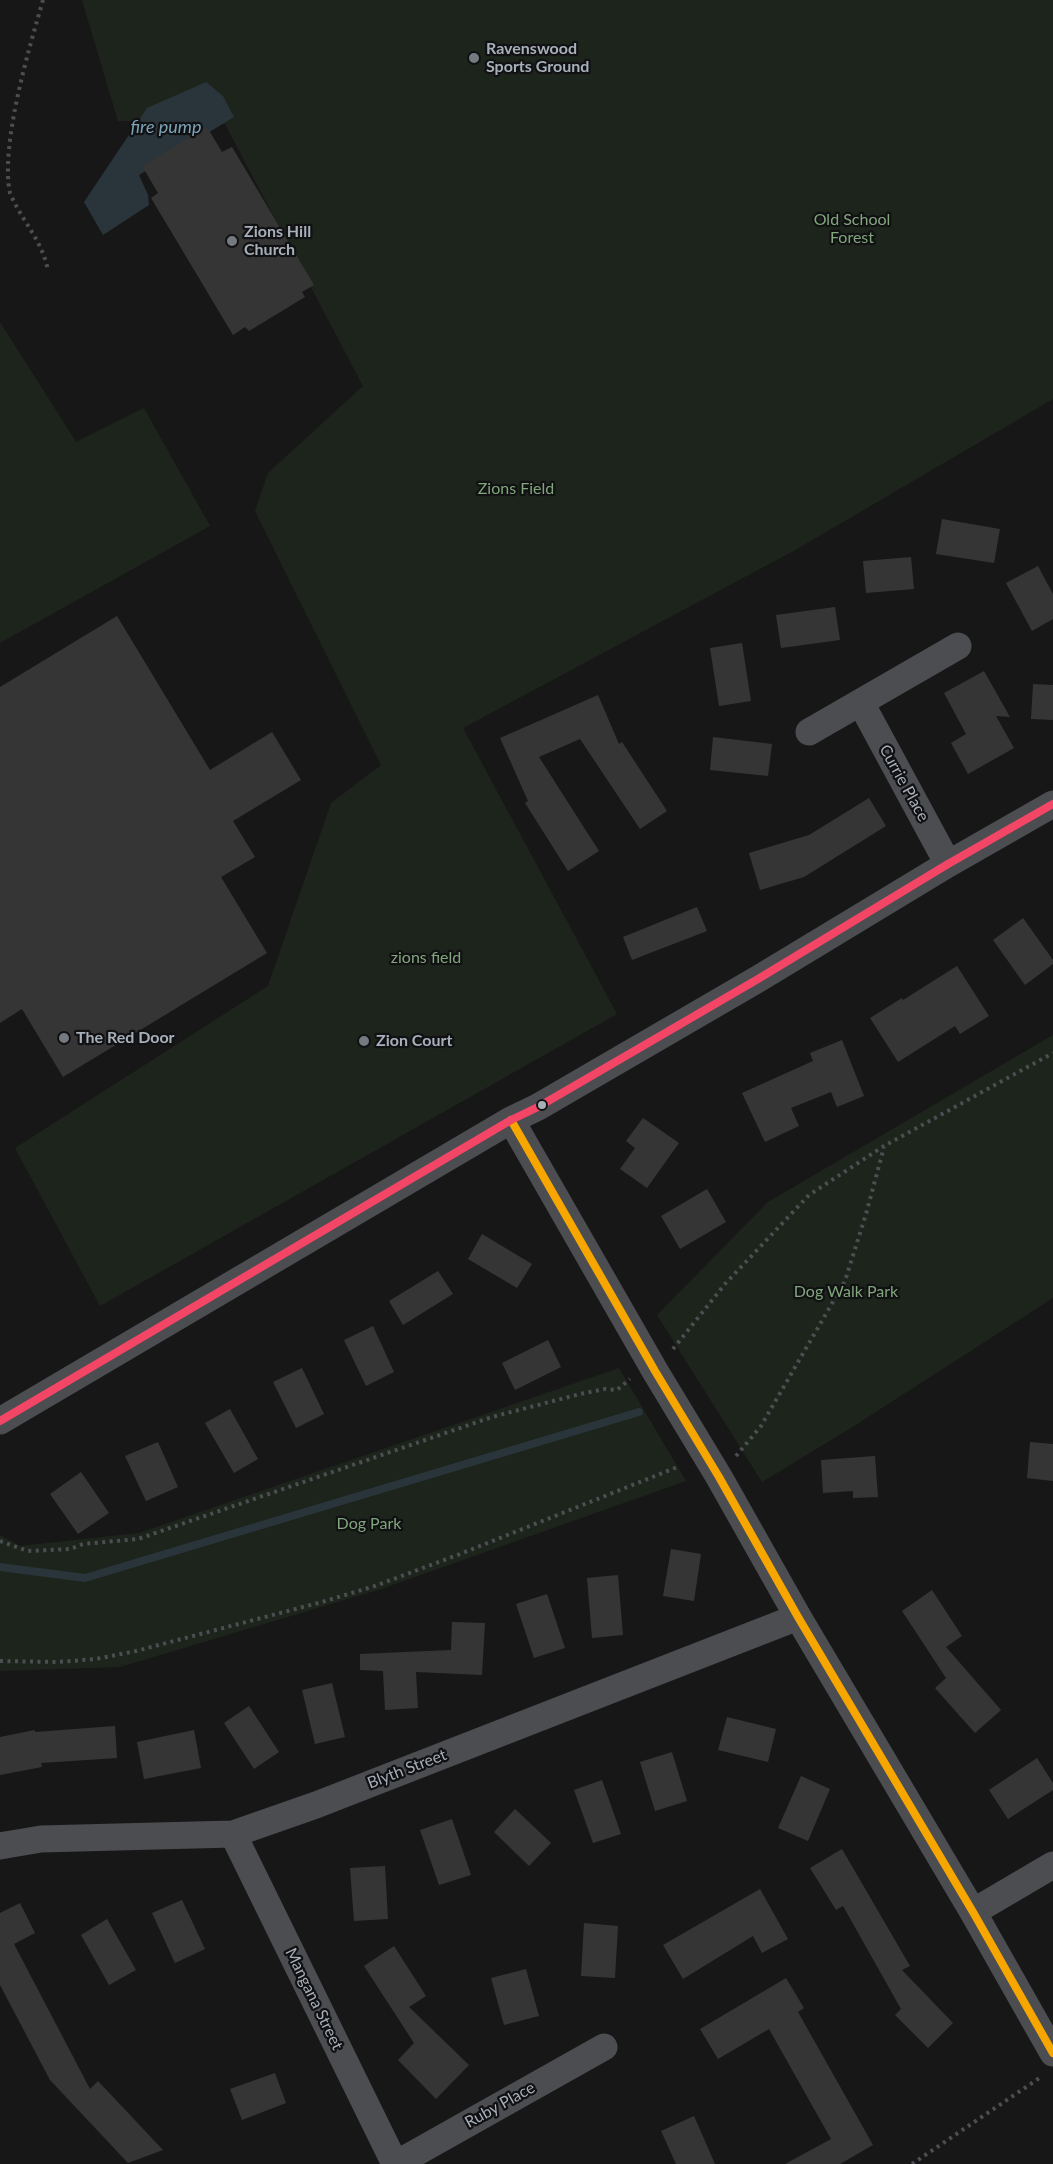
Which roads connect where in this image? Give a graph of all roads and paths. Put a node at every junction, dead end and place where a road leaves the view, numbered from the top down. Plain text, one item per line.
1 (43, 0) edge
2 (48, 271) dead end
3 (958, 646) dead end
4 (861, 703) junction
5 (809, 732) dead end
6 (1053, 804) edge
7 (948, 864) junction
8 (1053, 1053) edge
9 (512, 1120) junction
10 (884, 1146) junction
11 (656, 1371) junction
12 (0, 1421) edge
13 (712, 1466) junction
14 (0, 1540) edge
15 (798, 1617) junction
16 (0, 1661) edge
17 (233, 1834) junction
18 (0, 1846) edge
19 (1053, 1865) edge
20 (973, 1912) junction
21 (604, 2047) dead end
22 (1048, 2064) edge
23 (396, 2164) edge
24 (912, 2164) edge

1 - 2 path
3 - 4 street
4 - 5 street
4 - 7 street, Currie Place
6 - 7 street
7 - 9 street
8 - 10 path
9 - 11 street
9 - 12 street
10 - 11 path
10 - 13 path
11 - 13 street
11 - 14 path
13 - 15 street
13 - 16 path
15 - 17 street, Blyth Street
15 - 20 street
17 - 18 street, Blyth Street
17 - 23 street, Mangana Street
19 - 20 street
20 - 22 street
21 - 23 street, Ruby Place
22 - 24 path

